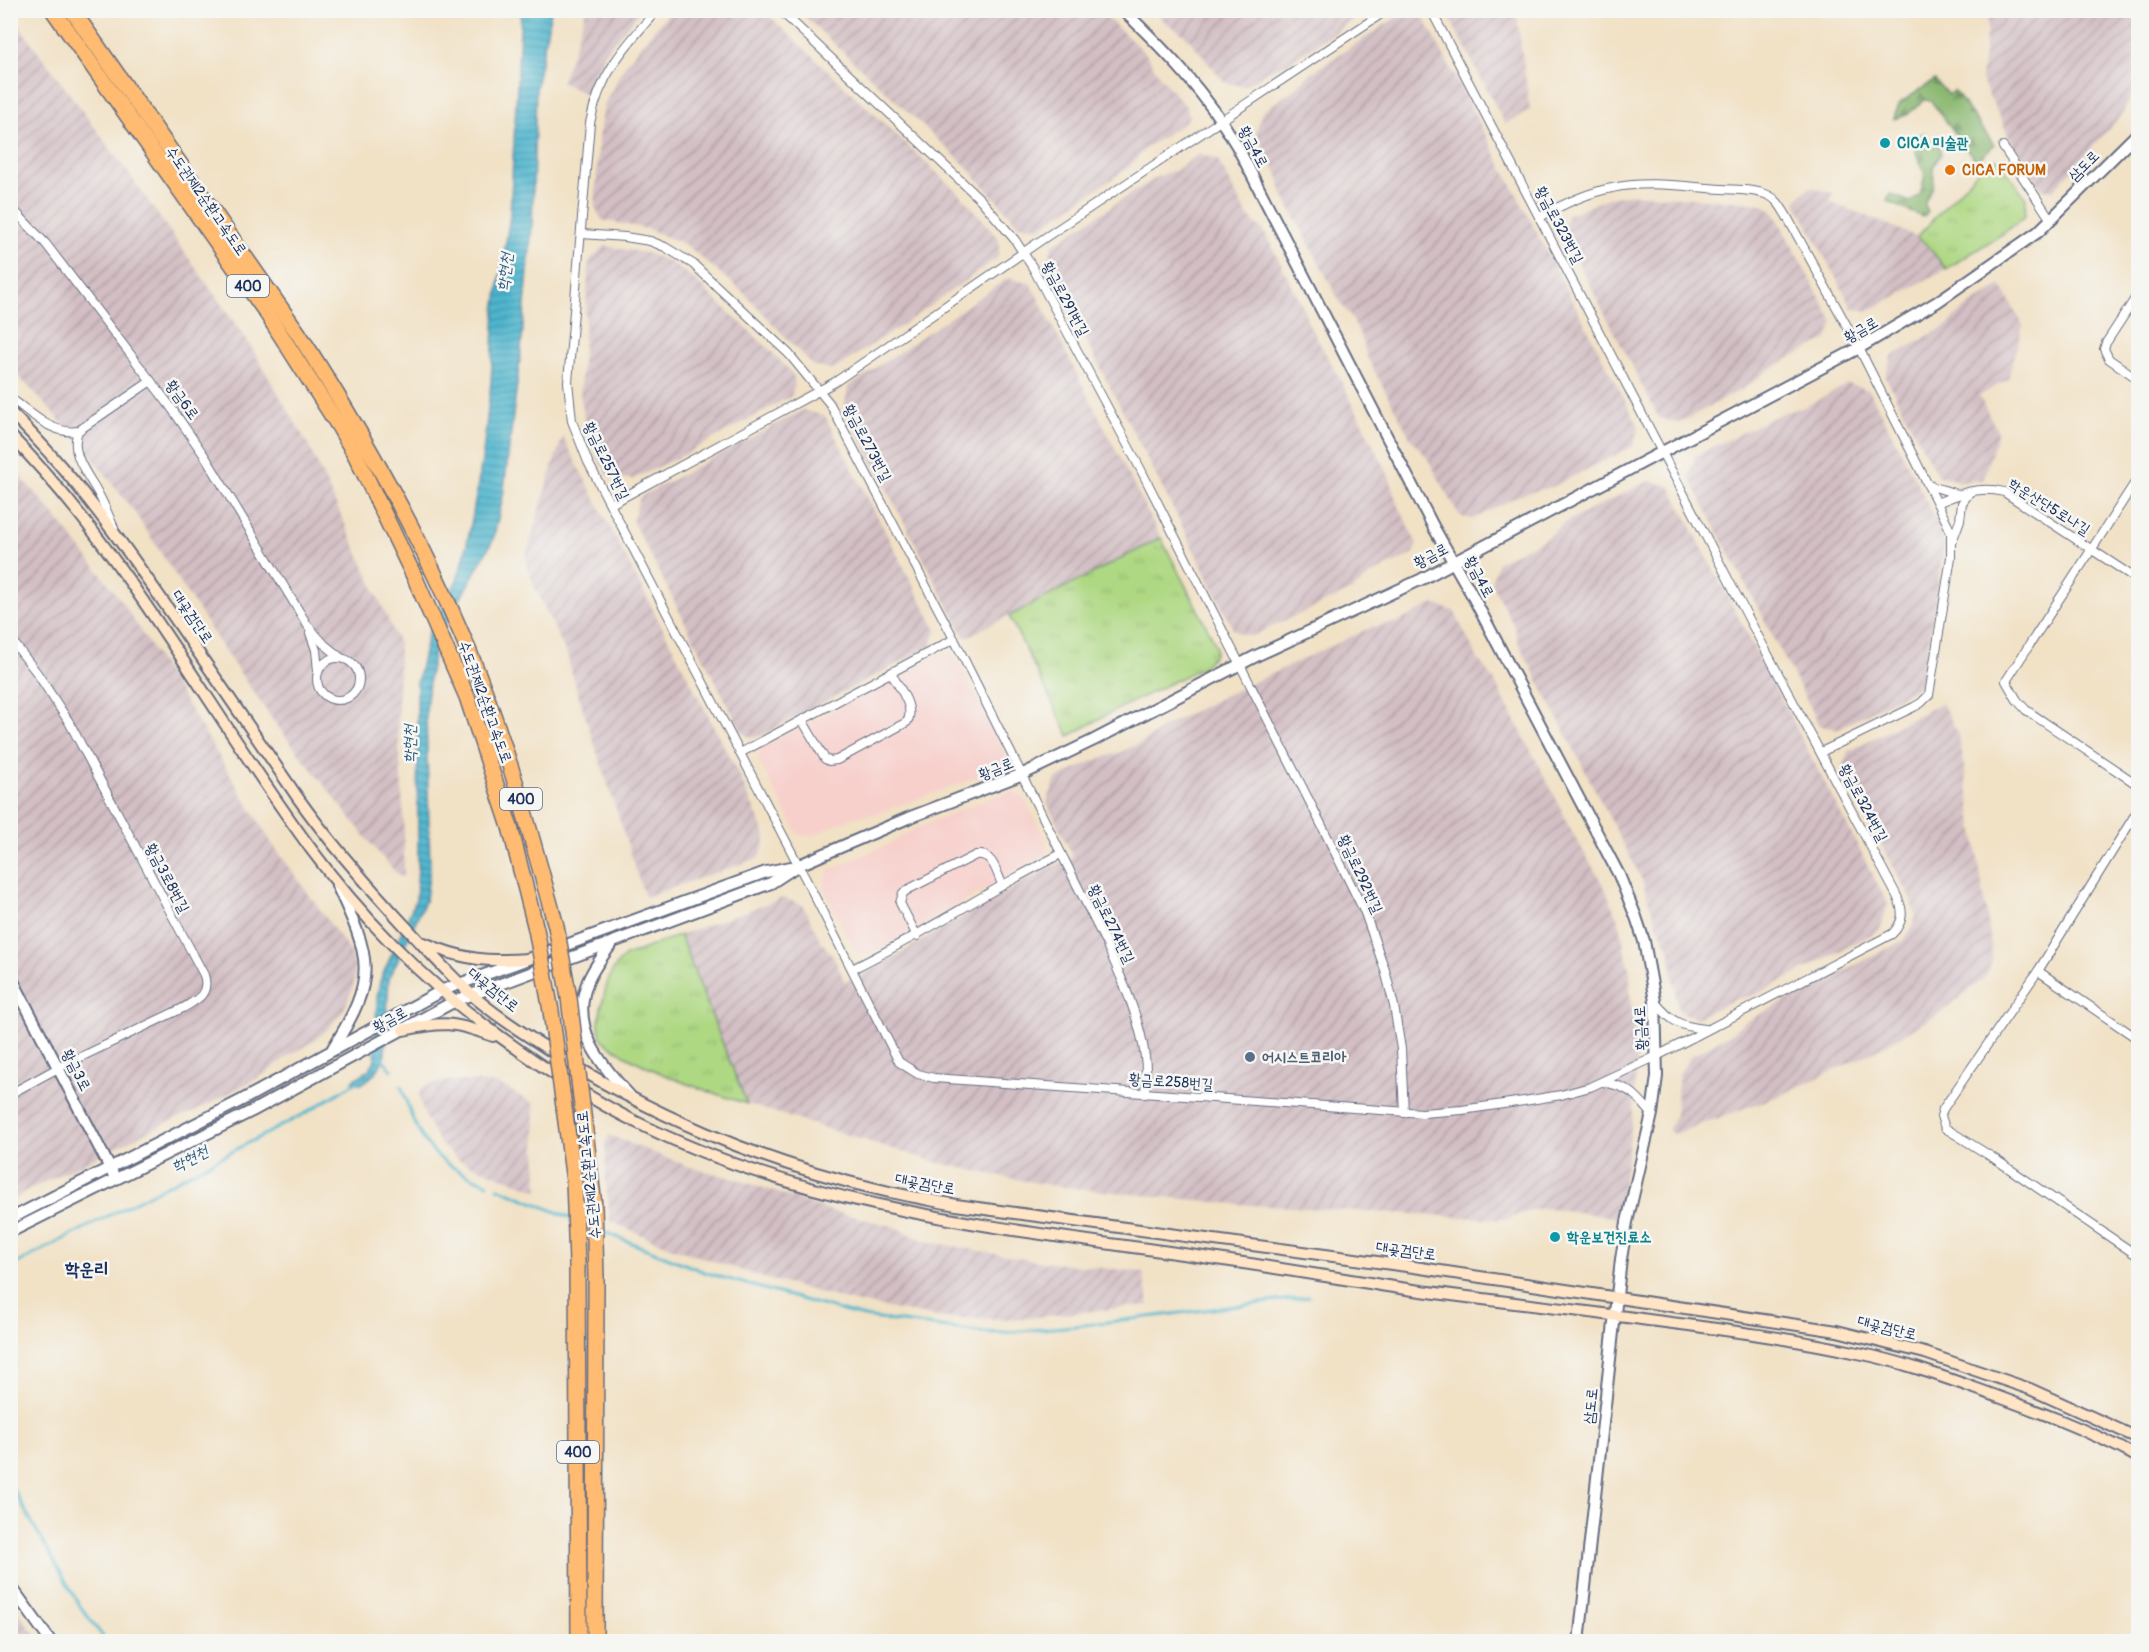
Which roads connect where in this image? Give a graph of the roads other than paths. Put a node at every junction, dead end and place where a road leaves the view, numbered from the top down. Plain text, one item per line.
1 (53, 10) edge
2 (72, 10) edge
3 (657, 10) edge
4 (780, 10) edge
5 (1123, 10) edge
6 (1387, 10) edge
7 (1431, 10) edge
8 (1222, 122) junction
9 (2139, 133) edge
10 (2003, 147) dead end
11 (10, 206) edge
12 (1540, 217) junction
13 (2051, 220) junction
14 (582, 234) junction
15 (1024, 252) junction
16 (2139, 294) edge
17 (1859, 348) junction
18 (2139, 378) edge
19 (151, 381) junction
20 (821, 391) junction
21 (10, 398) edge
22 (10, 412) edge
23 (78, 431) junction
24 (10, 435) edge
25 (1662, 453) junction
26 (2139, 478) edge
27 (1928, 485) junction
28 (1971, 491) junction
29 (1958, 494) junction
30 (1937, 503) junction
31 (611, 504) junction
32 (120, 541) junction
33 (1952, 543) junction
34 (2091, 549) junction
35 (1454, 562) junction
36 (2139, 580) edge
37 (308, 626) junction
38 (10, 638) edge
39 (954, 639) junction
40 (341, 658) junction
41 (1239, 664) junction
42 (318, 673) junction
43 (891, 673) junction
44 (802, 720) junction
45 (1821, 752) junction
46 (740, 753) junction
47 (1023, 774) junction
48 (2139, 785) edge
49 (2139, 810) edge
50 (1061, 854) junction
51 (797, 866) junction
52 (334, 879) junction
53 (1002, 884) junction
54 (917, 936) junction
55 (613, 942) junction
56 (430, 948) junction
57 (529, 959) junction
58 (852, 969) junction
59 (2038, 971) junction
60 (10, 975) edge
61 (460, 984) junction
62 (443, 990) junction
63 (471, 994) junction
64 (455, 1001) junction
65 (1655, 1001) junction
66 (420, 1024) junction
67 (1707, 1029) junction
68 (403, 1030) joint
69 (2139, 1039) edge
70 (505, 1040) junction
71 (332, 1051) junction
72 (1658, 1056) junction
73 (58, 1068) junction
74 (1602, 1082) junction
75 (10, 1094) edge
76 (1145, 1094) junction
77 (635, 1100) junction
78 (1404, 1113) junction
79 (1652, 1114) junction
80 (110, 1169) junction
81 (1638, 1175) joint
82 (115, 1180) junction
83 (10, 1219) edge
84 (10, 1232) edge
85 (2139, 1256) edge
86 (1617, 1297) junction
87 (1615, 1316) junction
88 (2139, 1438) edge
89 (2139, 1457) edge
90 (10, 1585) edge
91 (51, 1641) edge
92 (579, 1641) edge
93 (595, 1641) edge
94 (1579, 1641) edge

1 - 92 highway, 수도권제2순환고속도로 / 400, bridge
2 - 93 highway, 수도권제2순환고속도로 / 400, bridge
3 - 14 street, 황금로257번길
4 - 15 street, 황금로291번길
5 - 8 street, 황금4로
6 - 8 street
7 - 12 street, 황금로323번길
8 - 15 street
8 - 35 street, 황금4로
9 - 13 street, 삼도로
10 - 13 street
11 - 19 street, 황금6로
12 - 17 street
12 - 25 street, 황금로323번길
13 - 17 street, 황금로
14 - 20 street, 황금로273번길
14 - 31 street, 황금로257번길
15 - 20 street
15 - 41 street, 황금로291번길
16 - 18 street
17 - 25 street, 황금로
17 - 27 street
19 - 23 street
19 - 37 street, 황금6로
20 - 31 street
20 - 39 street, 황금로273번길
21 - 23 street
22 - 32 main road, 대곶검단로
23 - 32 street
24 - 52 main road, 대곶검단로
25 - 35 street, 황금로
25 - 45 street, 황금로324번길
26 - 34 street
27 - 29 street
27 - 30 street
28 - 29 street, 학운산단5로나길
28 - 33 street
28 - 34 street, 학운산단5로나길
29 - 30 street, 학운산단5로나길
30 - 33 street
31 - 46 street, 황금로257번길
32 - 56 main road, 대곶검단로
33 - 45 street
34 - 36 street, 학운산단5로나길
34 - 48 street
35 - 41 street, 황금로
35 - 65 street, 황금4로
37 - 40 street
37 - 42 street
38 - 73 street, 황금3로8번길
39 - 43 street
39 - 47 street, 황금로273번길
40 - 42 street
40 - 42 street
41 - 47 street, 황금로
41 - 78 street, 황금로292번길
43 - 44 street
43 - 44 street
44 - 46 street
45 - 67 street, 황금로324번길
46 - 51 street, 황금로257번길
47 - 50 street, 황금로274번길
47 - 51 street, 황금로
49 - 59 street
50 - 53 street
50 - 76 street, 황금로274번길
51 - 55 street, 황금로
51 - 57 street, 황금로
51 - 58 street, 황금로258번길
52 - 62 main road, 대곶검단로
52 - 71 street
53 - 54 street
53 - 54 street
54 - 58 street
55 - 63 street, 황금로
55 - 77 street
56 - 57 main road
56 - 61 main road, 대곶검단로
57 - 61 street, 황금로
58 - 76 street, 황금로258번길
59 - 69 street
59 - 85 street
60 - 73 street, 황금3로
61 - 62 street, 황금로
61 - 63 main road, 대곶검단로
62 - 64 main road, 대곶검단로
62 - 71 street, 황금로
63 - 64 street, 황금로
63 - 77 main road, 대곶검단로
64 - 66 street, 황금로
64 - 70 main road, 대곶검단로
65 - 67 street
65 - 72 street, 황금4로
66 - 68 main road
66 - 70 main road
67 - 72 street, 황금로324번길
68 - 82 street, 황금로
70 - 87 main road, 대곶검단로
71 - 80 street, 황금로
72 - 74 street, 황금로258번길
72 - 79 street, 황금4로
73 - 75 street
73 - 80 street, 황금3로
74 - 78 street, 황금로258번길
74 - 79 street
76 - 78 street, 황금로258번길
77 - 86 main road, 대곶검단로
79 - 81 street, 황금4로
80 - 82 street, 황금3로
80 - 83 street, 황금로
81 - 86 street, 삼도로
82 - 84 street, 황금로
86 - 87 street, 삼도로
86 - 88 main road, 대곶검단로
87 - 89 main road, 대곶검단로
87 - 94 street, 삼도로
90 - 91 street

